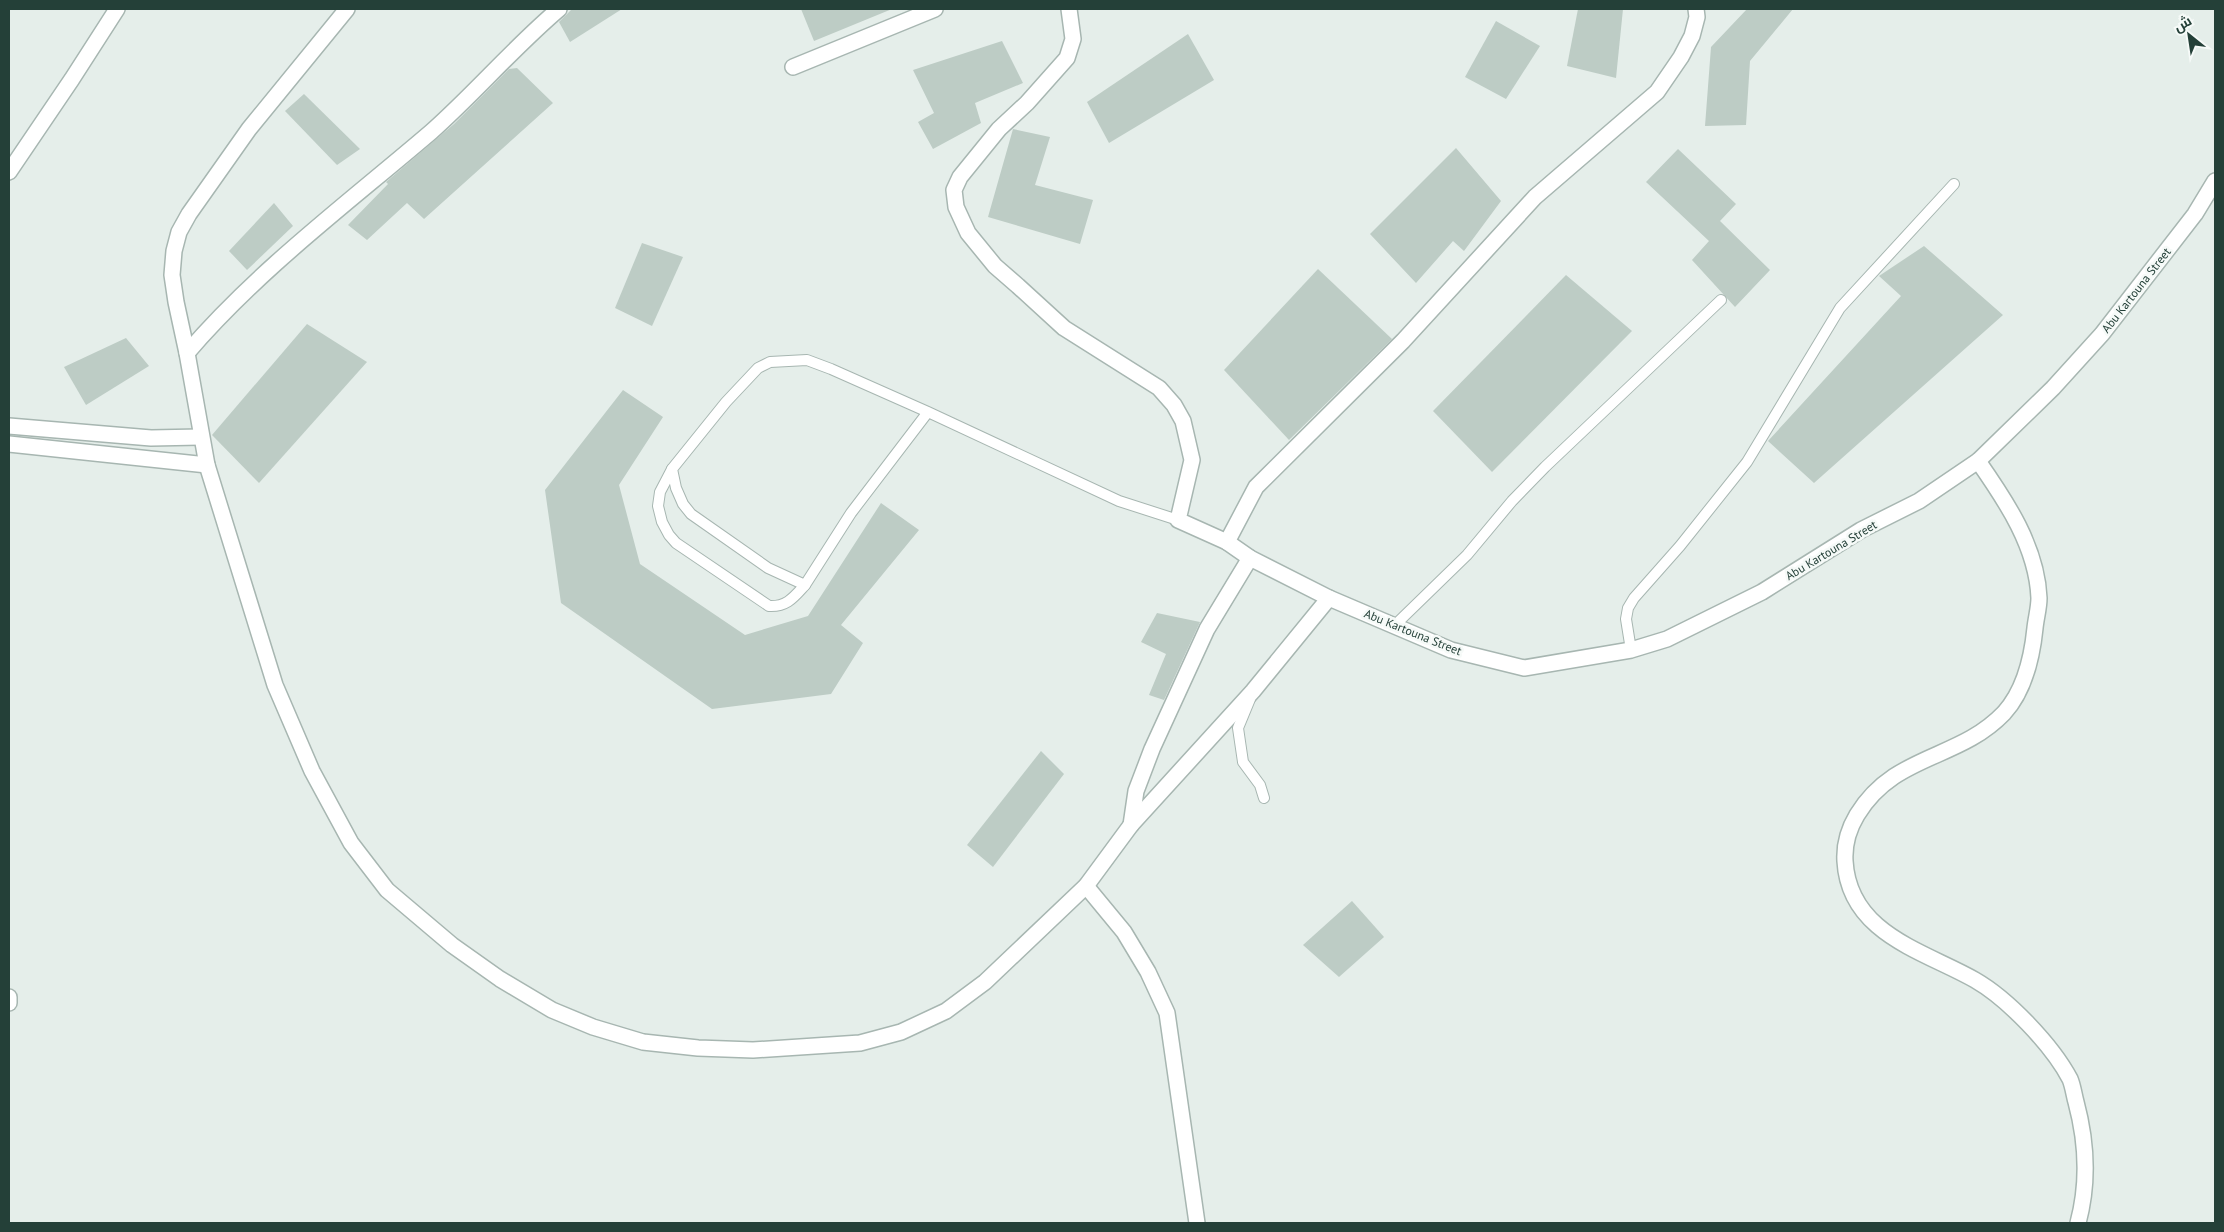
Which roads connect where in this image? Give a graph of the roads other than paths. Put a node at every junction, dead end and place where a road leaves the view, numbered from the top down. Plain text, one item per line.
1 (116, 9) edge
2 (347, 9) edge
3 (559, 9) edge
4 (935, 9) edge
5 (1069, 9) edge
6 (1696, 9) edge
7 (793, 67) dead end
8 (9, 172) edge
9 (2215, 181) edge
10 (1954, 184) dead end
11 (1721, 300) dead end
12 (188, 353) junction
13 (928, 412) junction
14 (9, 426) edge
15 (200, 437) junction
16 (9, 444) edge
17 (1978, 461) junction
18 (207, 465) junction
19 (672, 468) junction
20 (1178, 520) junction
21 (1227, 542) junction
22 (1250, 558) junction
23 (805, 585) junction
24 (1330, 598) junction
25 (1394, 626) junction
26 (1631, 650) junction
27 (1253, 691) junction
28 (1264, 798) dead end
29 (1130, 825) junction
30 (1086, 886) junction
31 (9, 997) edge
32 (9, 1003) edge
33 (1197, 1223) edge
34 (2078, 1223) edge

1 - 8 street
2 - 12 street
3 - 12 street
4 - 7 street
5 - 20 street
6 - 21 street
9 - 17 street, Abu Kartouna Street
10 - 26 lane
11 - 25 lane
12 - 15 street
13 - 19 lane
13 - 20 lane
13 - 23 lane
14 - 15 street
15 - 18 street
16 - 18 street
17 - 26 street, Abu Kartouna Street
17 - 34 street
18 - 30 street
19 - 23 lane
19 - 23 lane
20 - 21 street, Abu Kartouna Street
21 - 22 street, Abu Kartouna Street
22 - 24 street, Abu Kartouna Street
22 - 29 street
24 - 25 street, Abu Kartouna Street
24 - 27 street
25 - 26 street, Abu Kartouna Street
27 - 28 lane
27 - 29 street
29 - 30 street
30 - 33 street
31 - 32 street

